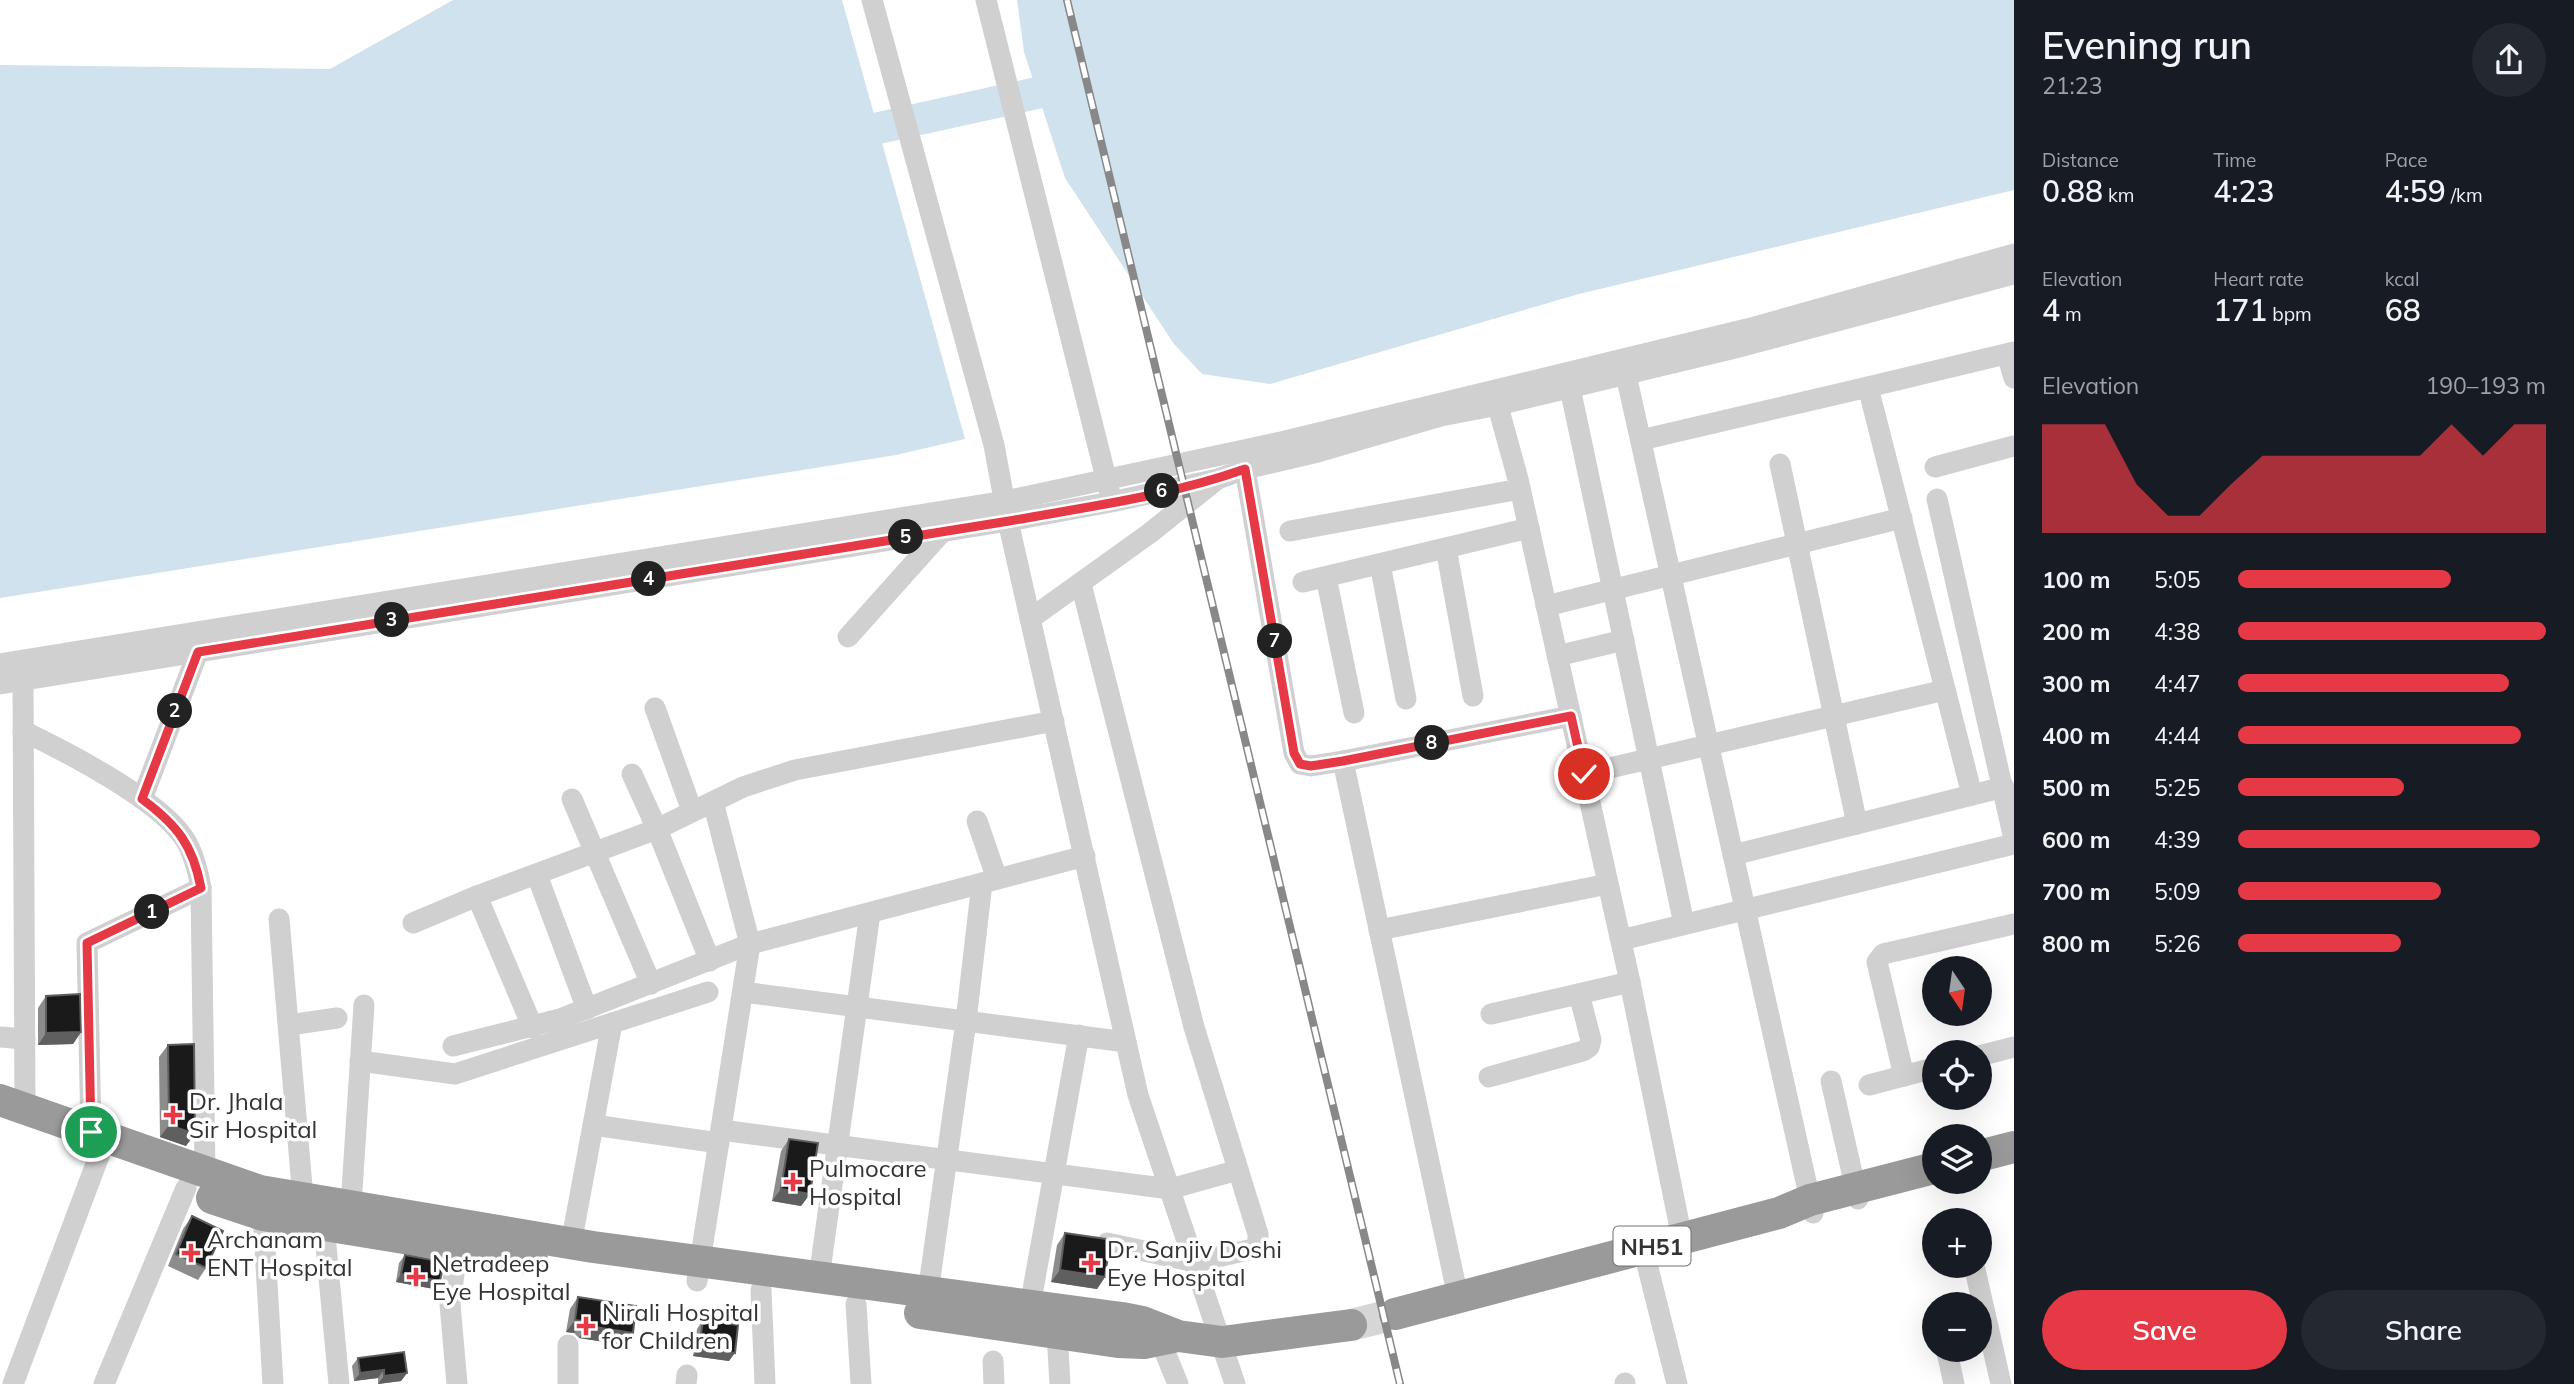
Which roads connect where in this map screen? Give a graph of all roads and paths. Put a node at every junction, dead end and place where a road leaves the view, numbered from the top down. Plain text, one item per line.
1 (872, 0) edge
2 (986, 0) edge
3 (2014, 254) edge
4 (2014, 274) edge
5 (2011, 353) edge
6 (1626, 374) junction
7 (2014, 378) edge
8 (1868, 387) junction
9 (1570, 388) junction
10 (1496, 398) junction
11 (1641, 440) junction
12 (2014, 446) edge
13 (1253, 448) junction
14 (1780, 464) dead end
15 (1935, 467) dead end
16 (1245, 469) junction
17 (1107, 479) junction
18 (1218, 479) junction
19 (1520, 489) junction
20 (1937, 499) dead end
21 (1111, 502) junction
22 (1007, 511) junction
23 (1902, 519) junction
24 (1528, 528) junction
25 (1290, 531) dead end
26 (942, 532) junction
27 (1797, 544) junction
28 (1446, 548) junction
29 (1380, 564) junction
30 (1671, 575) junction
31 (600, 576) junction
32 (1326, 577) junction
33 (1303, 582) dead end
34 (1081, 584) junction
35 (1613, 589) junction
36 (1546, 606) junction
37 (1030, 619) junction
38 (848, 637) dead end
39 (1624, 640) junction
40 (198, 652) junction
41 (1557, 656) junction
42 (0, 664) edge
43 (23, 680) junction
44 (0, 684) edge
45 (1945, 690) junction
46 (1473, 696) dead end
47 (1406, 699) dead end
48 (655, 708) dead end
49 (1354, 713) dead end
50 (1571, 716) junction
51 (1834, 716) junction
52 (1054, 721) junction
53 (23, 731) junction
54 (1708, 745) junction
55 (1650, 759) junction
56 (1343, 761) junction
57 (632, 774) dead end
58 (1584, 774) junction
59 (2004, 788) junction
60 (1972, 795) junction
61 (142, 799) junction
62 (572, 799) dead end
63 (713, 802) junction
64 (692, 811) junction
65 (977, 821) dead end
66 (1857, 824) junction
67 (657, 829) junction
68 (2014, 842) edge
69 (596, 853) junction
70 (1733, 855) junction
71 (1085, 856) junction
72 (537, 875) junction
73 (990, 881) junction
74 (1608, 884) junction
75 (201, 888) junction
76 (477, 896) junction
77 (1745, 909) junction
78 (870, 913) junction
79 (279, 919) dead end
80 (413, 923) dead end
81 (1684, 924) junction
82 (2014, 924) edge
83 (1379, 930) junction
84 (1621, 940) junction
85 (750, 944) junction
86 (710, 961) junction
87 (1630, 982) junction
88 (651, 984) junction
89 (708, 992) dead end
90 (743, 992) junction
91 (1579, 994) junction
92 (364, 1006) dead end
93 (857, 1007) junction
94 (587, 1009) junction
95 (1491, 1014) dead end
96 (337, 1018) dead end
97 (966, 1021) junction
98 (612, 1023) junction
99 (289, 1025) junction
100 (533, 1028) junction
101 (1079, 1035) junction
102 (0, 1037) edge
103 (25, 1039) junction
104 (1126, 1042) junction
105 (453, 1046) dead end
106 (2014, 1047) edge
107 (1992, 1053) edge
108 (360, 1061) junction
109 (1922, 1071) edge
110 (1903, 1076) junction
111 (1489, 1077) dead end
112 (1831, 1081) dead end
113 (1869, 1085) dead end
114 (8, 1110) edge
115 (593, 1125) junction
116 (720, 1136) junction
117 (95, 1144) junction
118 (838, 1146) junction
119 (2014, 1147) edge
120 (1992, 1153) edge
121 (947, 1160) junction
122 (2014, 1163) edge
123 (1992, 1169) edge
124 (1238, 1170) junction
125 (1922, 1172) edge
126 (1054, 1174) junction
127 (195, 1181) junction
128 (1922, 1184) edge
129 (1170, 1189) junction
130 (1857, 1195) junction
131 (1812, 1206) junction
132 (325, 1208) junction
133 (263, 1215) junction
134 (459, 1236) junction
135 (1682, 1238) junction
136 (1107, 1242) edge
137 (571, 1244) junction
138 (1643, 1248) junction
139 (1195, 1262) junction
140 (698, 1271) junction
141 (819, 1278) junction
142 (1977, 1278) edge
143 (761, 1290) junction
144 (928, 1293) junction
145 (1458, 1297) junction
146 (856, 1304) junction
147 (1030, 1306) junction
148 (1395, 1314) tunnel mouth
149 (1351, 1325) tunnel mouth
150 (1057, 1333) junction
151 (1169, 1338) junction
152 (1222, 1342) junction
153 (568, 1345) dead end
154 (993, 1361) dead end
155 (1949, 1362) edge
156 (13, 1384) edge
157 (104, 1384) edge
158 (273, 1384) edge
159 (339, 1384) edge
160 (457, 1384) edge
161 (568, 1384) edge
162 (765, 1384) edge
163 (861, 1384) edge
164 (994, 1384) edge
165 (1060, 1384) edge
166 (1178, 1384) edge
167 (1235, 1384) edge
168 (1677, 1384) edge
169 (1954, 1384) edge
170 (2001, 1384) edge

1 - 22 street
2 - 17 street
3 - 10 street
4 - 6 street
5 - 7 street
5 - 8 street
6 - 9 street
6 - 11 street
8 - 11 street
8 - 23 street
9 - 10 street
9 - 35 street
10 - 13 street
10 - 16 street
10 - 19 street
11 - 30 street
12 - 15 street
13 - 17 street
13 - 18 street
14 - 27 street
16 - 18 street
16 - 56 street
17 - 21 street
17 - 22 street
18 - 21 street
18 - 34 street
19 - 24 street
19 - 25 street
20 - 59 street
21 - 22 street
22 - 26 street
22 - 31 street
22 - 37 street
23 - 27 street
23 - 45 street
24 - 28 street
24 - 36 street
26 - 31 street
26 - 38 street
27 - 30 street
27 - 51 street
28 - 29 street
28 - 46 street
29 - 32 street
29 - 47 street
30 - 35 street
30 - 54 street
31 - 40 street
31 - 42 street
32 - 33 street
32 - 49 street
34 - 37 street
34 - 124 street
35 - 36 street
35 - 39 street
36 - 41 street
37 - 52 street
39 - 41 street
39 - 55 street
40 - 43 street
40 - 61 street
41 - 50 street
43 - 44 street
43 - 53 street
45 - 51 street
45 - 60 street
48 - 64 street
50 - 56 street
50 - 58 street
51 - 54 street
51 - 66 street
52 - 63 street
52 - 71 street
53 - 61 street
53 - 103 street
54 - 55 street
54 - 70 street
55 - 58 street
55 - 81 street
56 - 83 street
57 - 67 street
58 - 74 street
59 - 60 street
59 - 68 street
60 - 66 street
61 - 75 street
62 - 69 street
63 - 64 street
63 - 85 street
64 - 67 street
65 - 73 street
66 - 70 street
67 - 69 street
67 - 86 street
68 - 77 street
69 - 72 street
69 - 88 street
70 - 77 street
71 - 73 street
71 - 104 street
72 - 76 street
72 - 94 street
73 - 78 street
73 - 97 street
74 - 83 street
74 - 84 street
75 - 117 street
75 - 127 street
76 - 80 street
76 - 100 street
77 - 81 street
77 - 131 street
78 - 85 street
78 - 93 street
79 - 99 street
81 - 84 street
82 - 110 street
83 - 145 street
84 - 87 street
85 - 86 street
85 - 90 street
86 - 88 street
87 - 91 street
87 - 135 street
88 - 94 street
89 - 98 street
90 - 93 street
90 - 116 street
91 - 95 street
91 - 111 street
92 - 108 street
93 - 97 street
93 - 118 street
94 - 100 street
96 - 99 street
97 - 101 street
97 - 121 street
98 - 108 street
98 - 115 street
99 - 132 street
100 - 105 street
101 - 104 street
101 - 126 street
102 - 103 street
103 - 114 street
104 - 129 street
106 - 107 street
108 - 132 street
109 - 110 street
110 - 113 street
112 - 130 street
114 - 117 highway
115 - 116 street
115 - 137 street
116 - 118 street
116 - 140 street
117 - 127 highway
117 - 156 street
118 - 121 street
118 - 141 street
119 - 120 highway
121 - 126 street
121 - 144 street
122 - 123 highway
124 - 129 street
124 - 139 street
125 - 130 highway, NH51
126 - 129 street
126 - 147 street
127 - 132 highway
127 - 133 highway
127 - 157 street
128 - 130 highway, NH51
129 - 139 street
130 - 131 highway, NH51
131 - 135 highway, NH51
132 - 133 highway
132 - 134 highway
132 - 159 street
133 - 158 street
134 - 137 highway
134 - 140 highway
134 - 160 street
135 - 138 highway, NH51
136 - 139 street
137 - 140 highway
138 - 145 highway, NH51
138 - 168 street
139 - 152 street
140 - 141 highway
140 - 143 highway
141 - 144 highway
142 - 170 street
143 - 146 highway
143 - 162 street
144 - 147 highway
145 - 148 highway, NH51
146 - 150 highway
146 - 163 street
147 - 151 highway
149 - 152 highway
150 - 151 highway
150 - 165 street
151 - 152 highway
151 - 166 street
152 - 167 street
153 - 161 street
154 - 164 street
155 - 169 street

